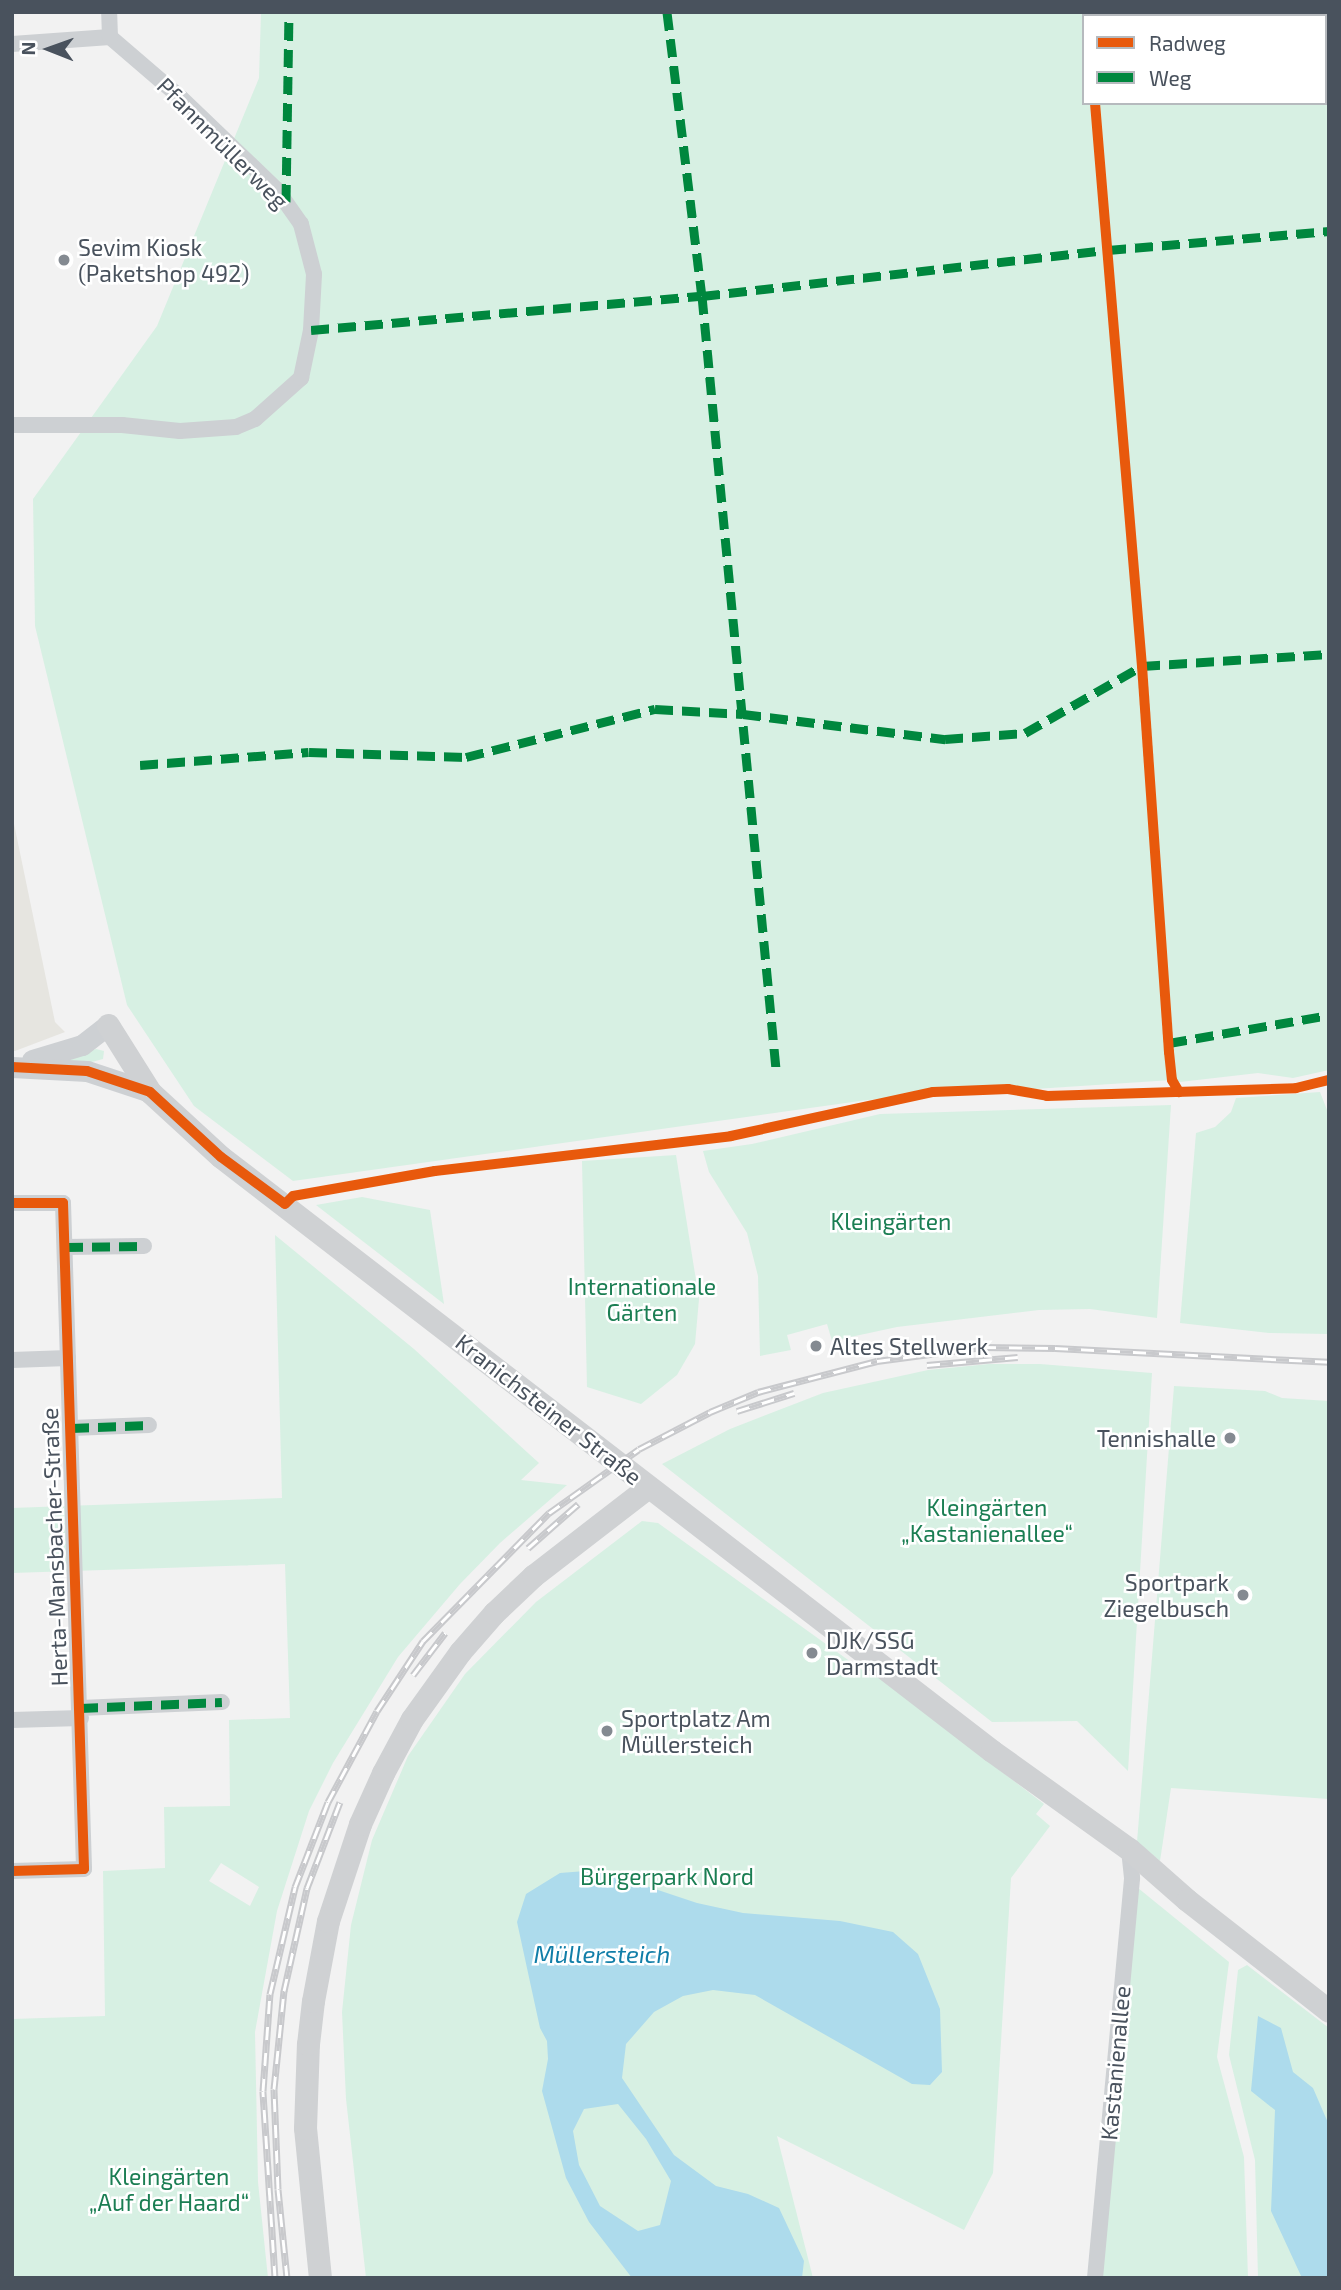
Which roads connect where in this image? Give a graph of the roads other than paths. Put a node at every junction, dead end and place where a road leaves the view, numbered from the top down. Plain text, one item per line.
1 (109, 12) edge
2 (110, 37) junction
3 (12, 44) edge
4 (12, 425) edge
5 (108, 1025) joint
6 (126, 1055) junction
7 (12, 1066) edge
8 (87, 1071) junction
9 (150, 1093) junction
10 (12, 1203) edge
11 (144, 1246) dead end
12 (65, 1247) junction
13 (68, 1359) junction
14 (12, 1360) edge
15 (149, 1425) dead end
16 (71, 1428) junction
17 (648, 1487) junction
18 (222, 1702) dead end
19 (80, 1713) junction
20 (12, 1720) edge
21 (1130, 1858) junction
22 (12, 1871) edge
23 (1329, 2011) edge
24 (320, 2278) edge
25 (1095, 2278) edge

1 - 2 street
2 - 3 street
2 - 4 street, Pfannmüllerweg
5 - 6 main road, Kranichsteiner Straße
5 - 7 street
6 - 8 street
6 - 9 main road, Kranichsteiner Straße
7 - 8 street
8 - 9 street
9 - 17 main road, Kranichsteiner Straße
10 - 12 street, Herta-Mansbacher-Straße
11 - 12 street
12 - 13 street, Herta-Mansbacher-Straße
13 - 14 street
13 - 16 street, Herta-Mansbacher-Straße
15 - 16 street
16 - 19 street, Herta-Mansbacher-Straße
17 - 21 main road, Kranichsteiner Straße
17 - 24 main road
18 - 19 street
19 - 20 street
19 - 22 street, Herta-Mansbacher-Straße
21 - 23 main road, Kranichsteiner Straße
21 - 25 street, Kastanienallee

